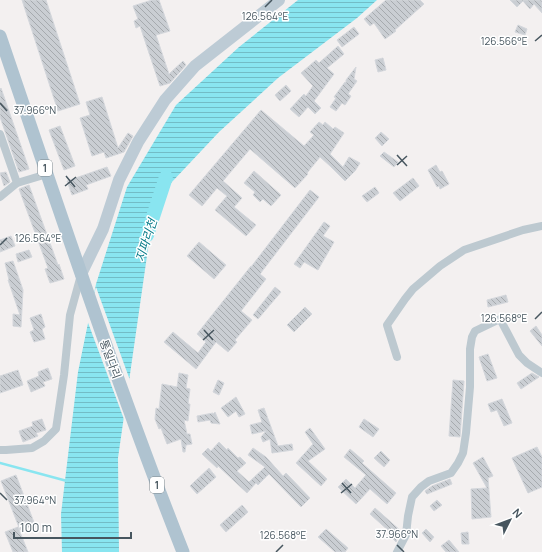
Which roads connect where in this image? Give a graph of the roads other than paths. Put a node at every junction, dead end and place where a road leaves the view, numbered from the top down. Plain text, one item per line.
1 (279, 0) edge
2 (0, 36) edge
3 (0, 134) edge
4 (47, 174) junction
5 (18, 183) junction
6 (0, 197) edge
7 (542, 226) edge
8 (81, 274) junction
9 (396, 357) dead end
10 (542, 373) edge
11 (0, 450) edge
12 (183, 552) edge
13 (397, 552) edge

1 - 8 street
2 - 4 main road, 1
3 - 5 street
4 - 5 street
4 - 8 main road, 1
5 - 6 street
7 - 9 street
8 - 11 street
8 - 12 main road, 통일다리 / 1
10 - 13 street

